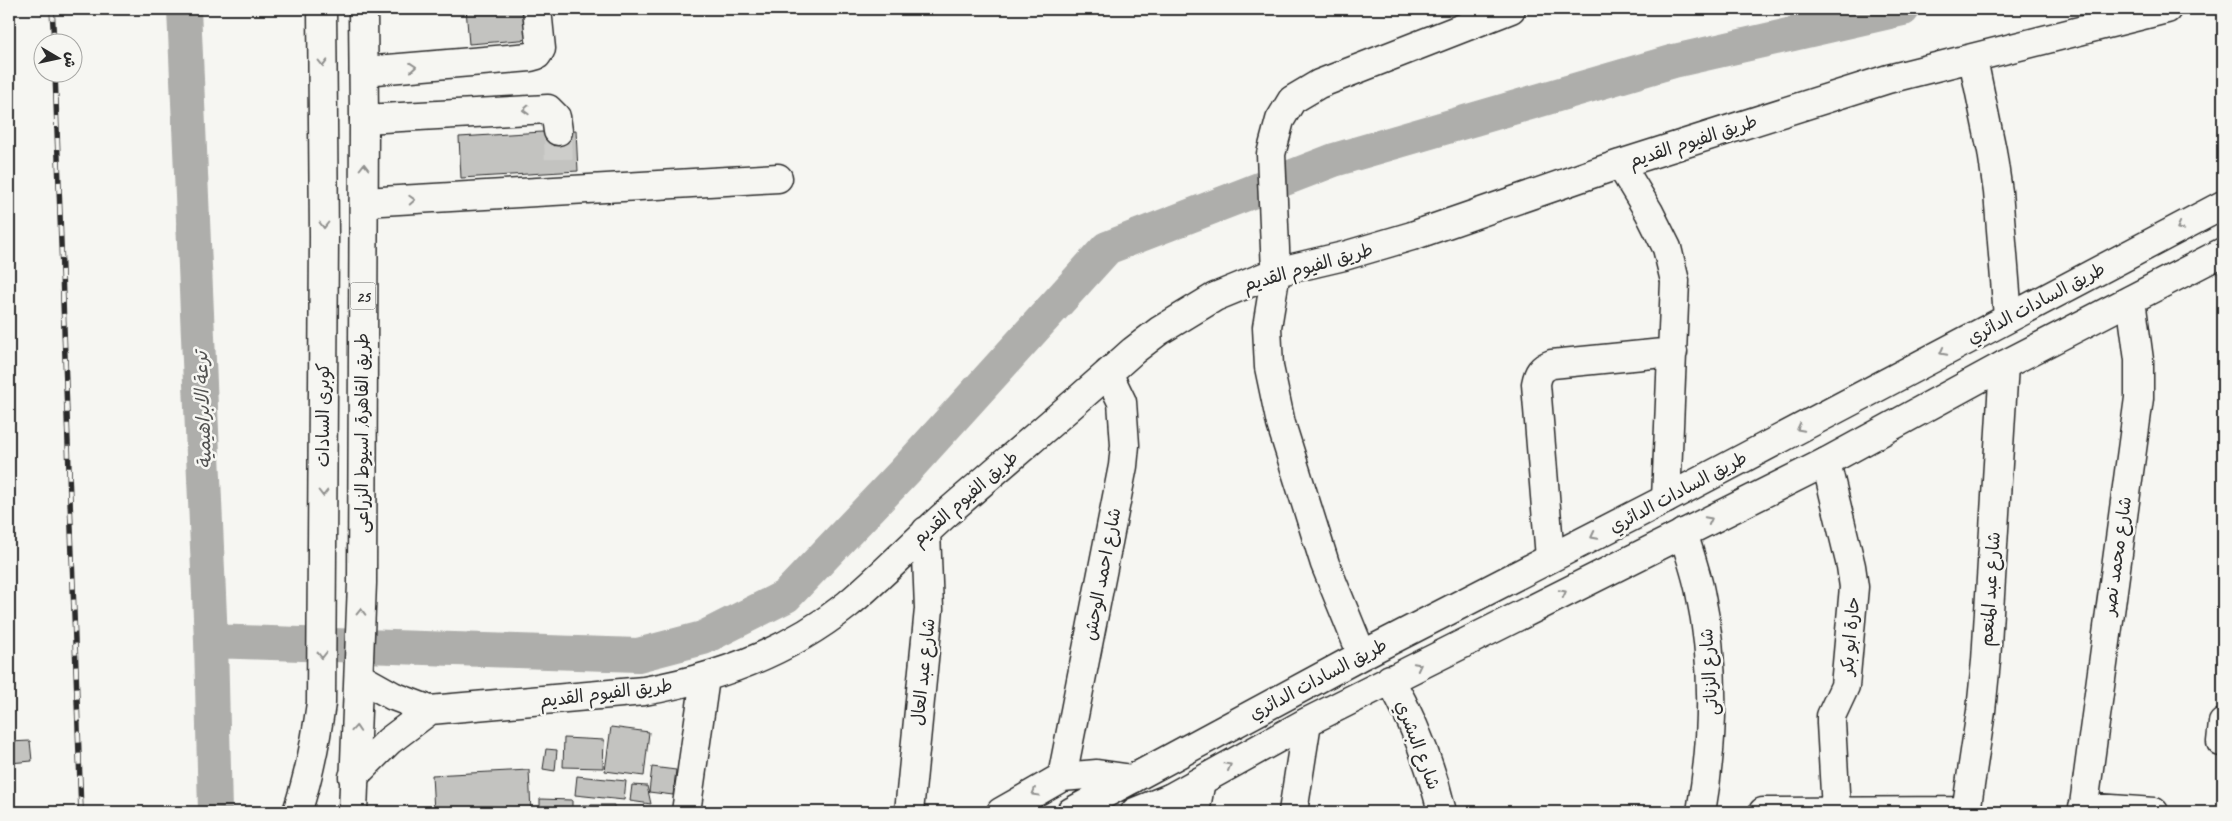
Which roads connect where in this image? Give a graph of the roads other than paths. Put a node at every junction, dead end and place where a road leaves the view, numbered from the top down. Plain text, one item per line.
1 (363, 9) edge
2 (537, 9) edge
3 (1511, 9) edge
4 (2167, 9) edge
5 (322, 11) edge
6 (1973, 59) junction
7 (364, 70) junction
8 (364, 119) junction
9 (558, 131) tunnel mouth
10 (1620, 164) junction
11 (778, 178) dead end
12 (364, 202) junction
13 (2223, 205) edge
14 (2223, 252) edge
15 (1276, 272) junction
16 (2131, 300) junction
17 (2008, 317) junction
18 (1673, 352) junction
19 (2004, 365) junction
20 (1108, 373) junction
21 (1826, 462) junction
22 (1666, 499) junction
23 (926, 531) junction
24 (1683, 533) junction
25 (1550, 558) junction
26 (1362, 655) junction
27 (359, 677) junction
28 (705, 678) junction
29 (1390, 680) junction
30 (430, 710) junction
31 (1307, 722) junction
32 (353, 777) junction
33 (1062, 777) junction
34 (1132, 779) junction
35 (1201, 781) junction
36 (1164, 805) edge
37 (1836, 810) junction
38 (2083, 810) edge
39 (296, 812) edge
40 (353, 812) edge
41 (686, 812) edge
42 (909, 812) edge
43 (1002, 812) edge
44 (1071, 812) edge
45 (1135, 812) edge
46 (1195, 812) edge
47 (1293, 812) edge
48 (1442, 812) edge
49 (1701, 812) edge
50 (1763, 812) edge
51 (1966, 812) edge
52 (2154, 812) edge

1 - 7 main road, طريق القاهرة, اسيوط الزراعى / 25
7 -> 2 main road
3 - 15 main road
4 - 6 main road, طريق الفيوم القديم
5 -> 39 main road, كوبرى السادات
6 - 10 main road, طريق الفيوم القديم
6 - 17 main road
7 - 8 main road, طريق القاهرة, اسيوط الزراعى / 25
9 -> 8 main road
12 -> 8 main road, طريق القاهرة, اسيوط الزراعى / 25
10 - 15 main road, طريق الفيوم القديم
10 - 18 main road
12 -> 11 main road
27 -> 12 main road, طريق القاهرة, اسيوط الزراعى / 25
13 -> 17 main road, طريق السادات الدائري
14 - 16 main road, طريق السادات الدائري
15 - 20 main road, طريق الفيوم القديم
15 - 26 main road
16 - 19 main road, طريق السادات الدائري
16 - 38 main road, شارع محمد نصر
17 -> 22 main road, طريق السادات الدائري
18 - 22 main road
18 - 25 main road
19 - 21 main road, طريق السادات الدائري
19 - 51 main road, شارع عبد المنعم
20 - 23 main road, طريق الفيوم القديم
20 - 33 main road, شارع احمد الوحش
24 -> 21 main road, طريق السادات الدائري
21 - 37 main road, حارة ابو بكر
22 -> 25 main road, طريق السادات الدائري
23 - 28 main road, طريق الفيوم القديم
23 - 42 main road, شارع عبد العال
29 -> 24 main road, طريق السادات الدائري
24 - 49 main road, شارع الزناتى
25 - 26 main road, طريق السادات الدائري
26 - 34 main road, طريق السادات الدائري
27 - 30 main road, طريق الفيوم القديم
32 -> 27 main road, طريق القاهرة, اسيوط الزراعى
28 - 30 main road, طريق الفيوم القديم
28 - 41 main road
29 - 31 main road, طريق السادات الدائري
29 - 48 main road, شارع البشري
30 - 32 main road
35 -> 31 main road, طريق السادات الدائري
31 - 47 main road
32 - 40 main road, طريق القاهرة, اسيوط الزراعى
33 - 34 main road
33 -> 43 main road
34 - 44 main road
35 - 36 main road, طريق السادات الدائري
35 - 46 main road
36 - 45 main road
37 - 50 main road
37 - 51 main road
38 - 52 main road

